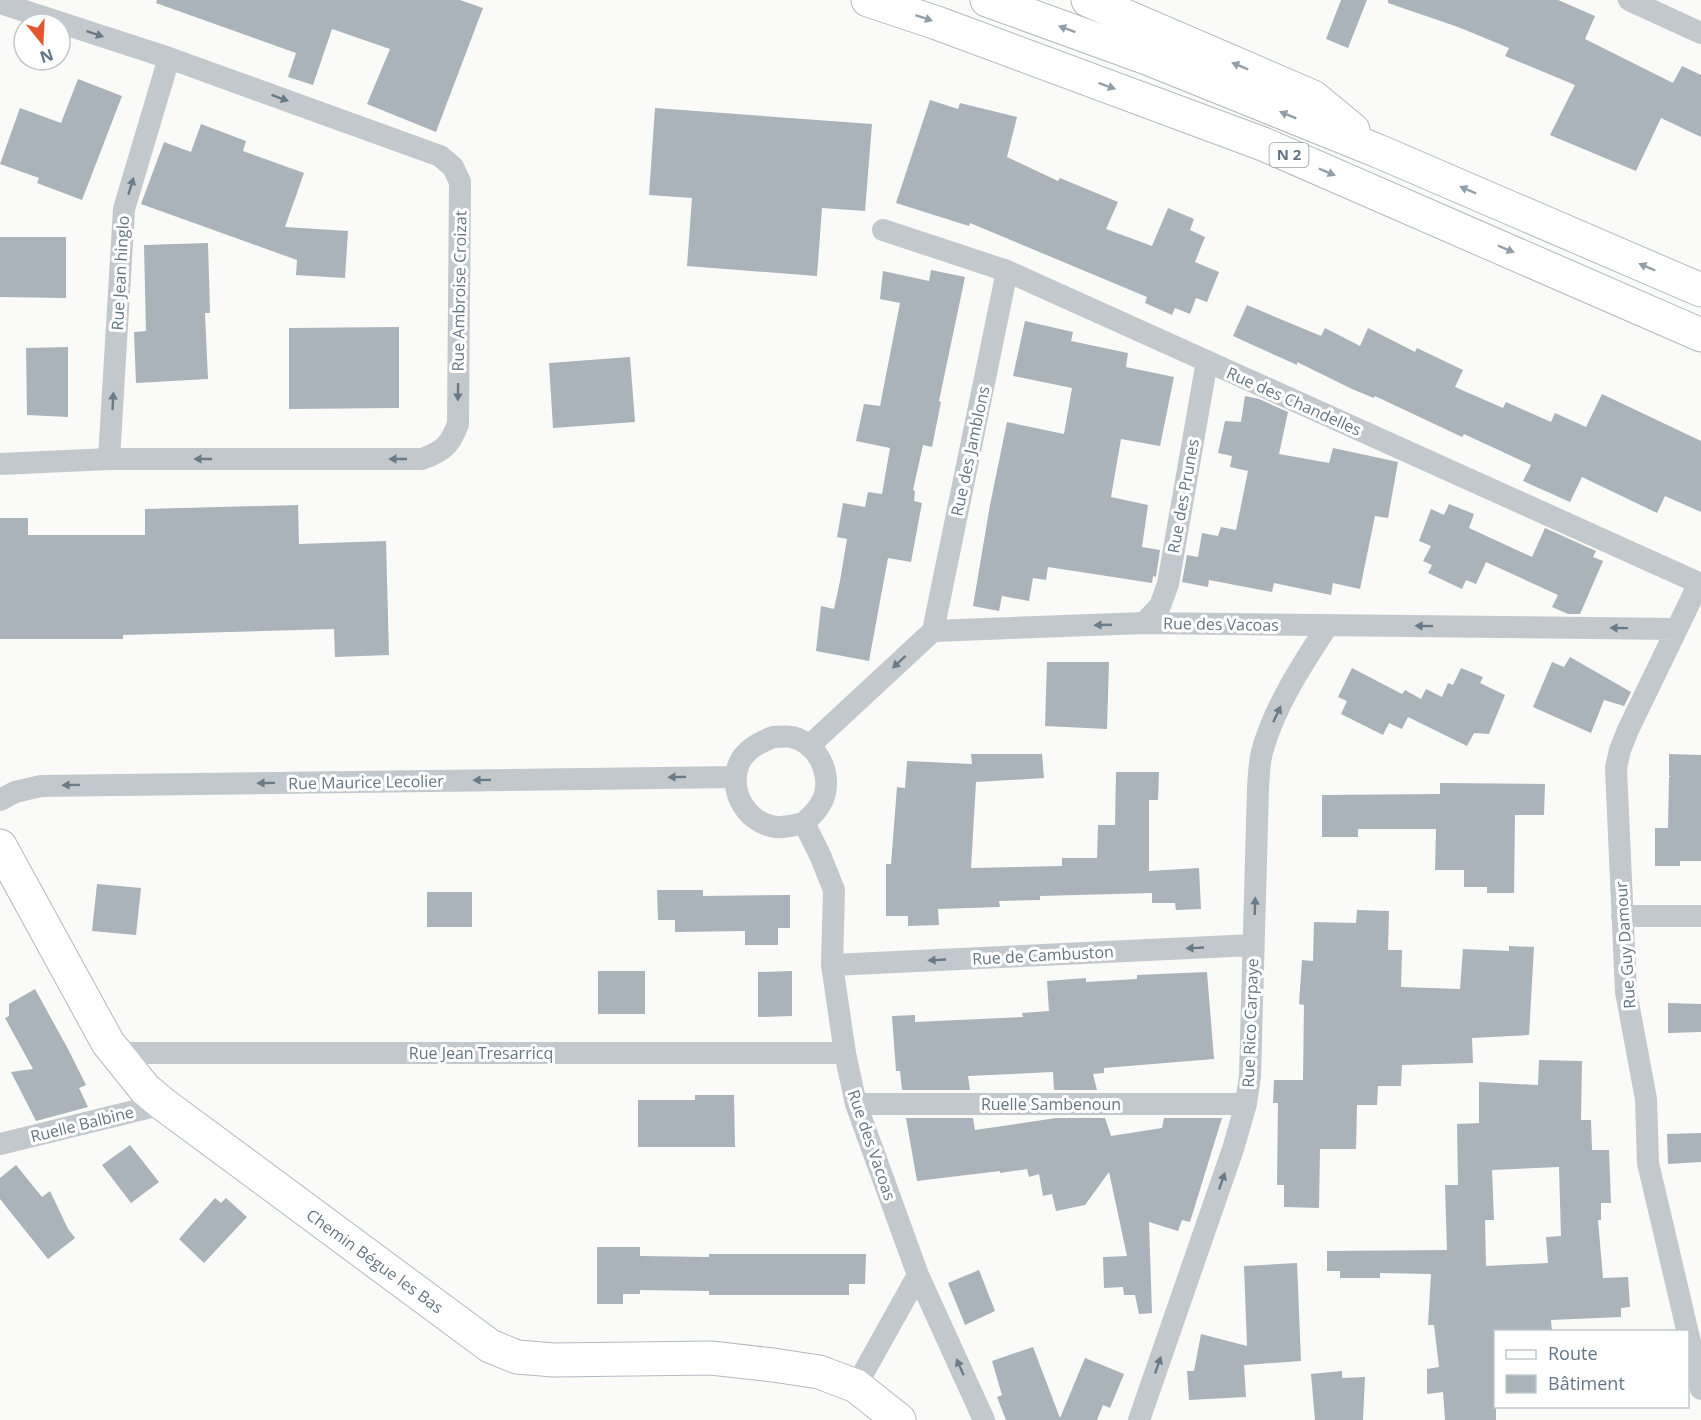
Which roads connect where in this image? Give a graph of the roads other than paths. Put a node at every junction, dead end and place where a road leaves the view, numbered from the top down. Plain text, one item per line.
1 (868, 0) edge
2 (987, 0) edge
3 (1088, 0) edge
4 (1629, 0) edge
5 (0, 3) edge
6 (1701, 33) edge
7 (169, 58) junction
8 (1378, 150) junction
9 (883, 230) dead end
10 (1007, 271) junction
11 (1701, 290) edge
12 (1701, 335) edge
13 (1207, 361) junction
14 (109, 459) junction
15 (0, 464) edge
16 (1700, 583) edge
17 (1144, 623) junction
18 (1328, 625) junction
19 (1677, 629) junction
20 (933, 631) junction
21 (809, 746) junction
22 (736, 777) junction
23 (0, 800) edge
24 (804, 824) junction
25 (0, 846) edge
26 (1622, 916) junction
27 (1701, 916) edge
28 (1254, 945) junction
29 (832, 966) junction
30 (116, 1053) junction
31 (845, 1053) junction
32 (163, 1104) junction
33 (856, 1104) junction
34 (1246, 1104) junction
35 (0, 1144) edge
36 (918, 1275) junction
37 (1699, 1364) edge
38 (856, 1386) junction
39 (1701, 1389) edge
40 (899, 1420) edge
41 (984, 1420) edge
42 (1138, 1420) edge

1 -> 12 main road, N 2
8 -> 2 main road, N 2
8 -> 3 main road
4 - 6 street
5 -> 7 street, Rue Ambroise Croizat
14 -> 7 street, Rue Jean hinglo
7 -> 14 street, Rue Ambroise Croizat
11 -> 8 main road, N 2
9 - 10 street, Rue des Chandelles
10 - 13 street, Rue des Chandelles
10 - 20 street, Rue des Jamblons
13 - 16 street, Rue des Chandelles
13 - 17 street, Rue des Prunes
14 - 15 street, Rue Ambroise Croizat
16 - 19 street, Rue Guy Damour
17 - 18 street, Rue des Vacoas
17 -> 20 street, Rue des Vacoas
19 -> 18 street, Rue des Vacoas
28 -> 18 street, Rue Rico Carpaye
19 - 26 street, Rue Guy Damour
20 -> 21 street
21 - 22 street
21 - 24 street
22 -> 23 street, Rue Maurice Lecolier
22 - 24 street
24 - 29 street, Rue des Vacoas
25 - 30 main road, Chemin Bégue les Bas
26 - 27 street
26 - 37 street, Rue Guy Damour
28 -> 29 street, Rue de Cambuston
28 - 34 street, Rue Rico Carpaye
29 - 31 street, Rue des Vacoas
30 - 31 street, Rue Jean Tresarricq
30 - 32 main road, Chemin Bégue les Bas
31 - 33 street, Rue des Vacoas
32 - 35 street, Ruelle Balbine
32 - 38 main road, Chemin Bégue les Bas
33 - 34 street, Ruelle Sambenoun
33 - 36 street, Rue des Vacoas
42 -> 34 street, Rue Rico Carpaye
36 - 38 street
41 -> 36 street, Rue des Vacoas
37 - 39 street, Rue Guy Damour
38 - 40 main road, Chemin Bégue les Bas

